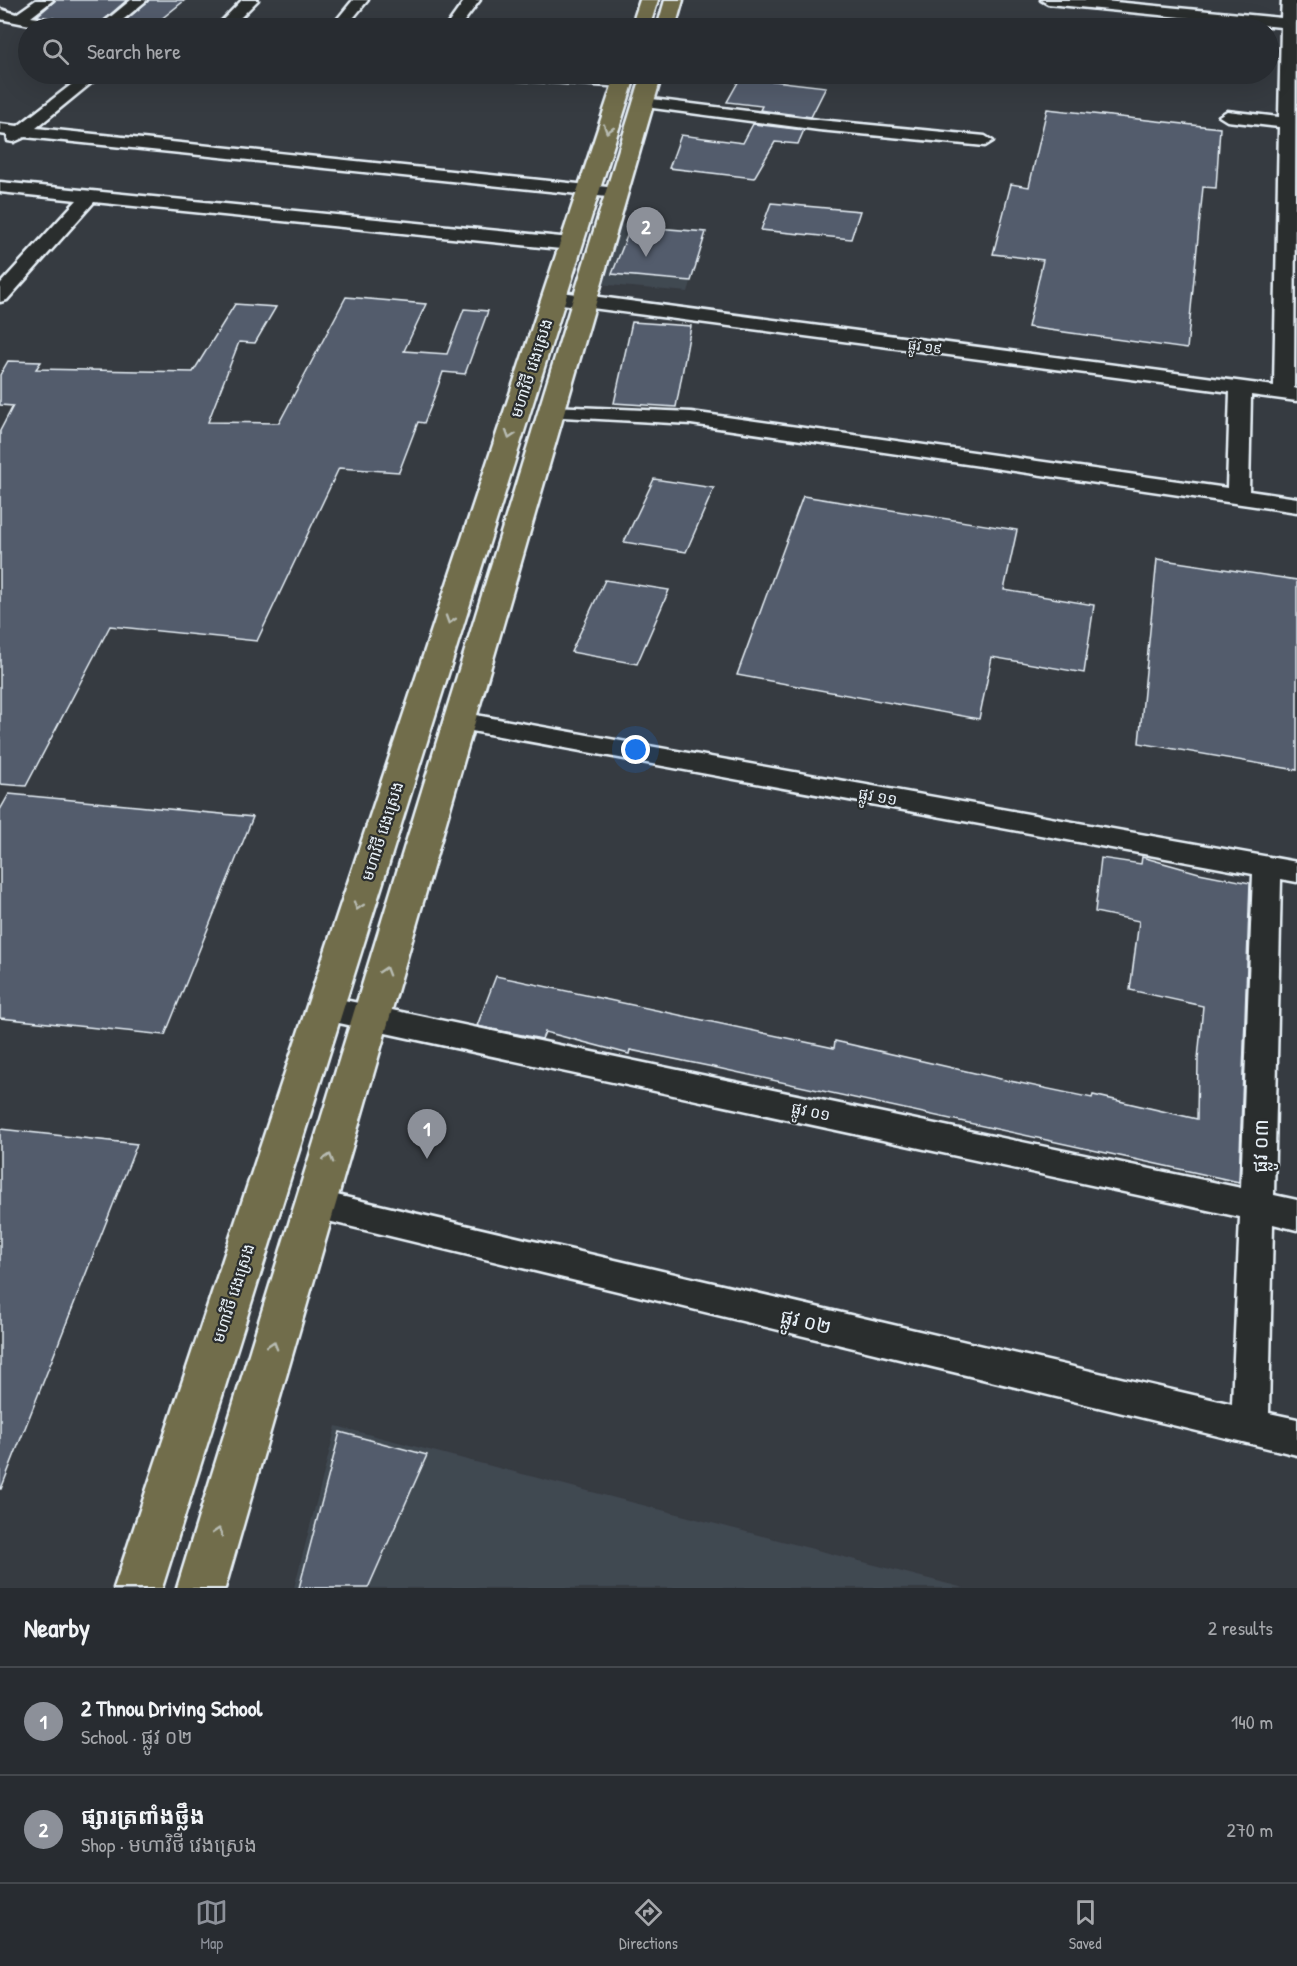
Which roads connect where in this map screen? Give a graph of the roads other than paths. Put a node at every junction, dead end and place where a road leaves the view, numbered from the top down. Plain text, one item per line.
1 (46, 0) edge
2 (140, 0) edge
3 (251, 0) edge
4 (361, 0) edge
5 (473, 0) edge
6 (650, 0) edge
7 (674, 0) edge
8 (1048, 0) edge
9 (1289, 0) edge
10 (1069, 1) edge
11 (1176, 6) edge
12 (0, 14) edge
13 (21, 18) edge
14 (117, 18) edge
15 (232, 18) edge
16 (346, 18) edge
17 (460, 18) edge
18 (644, 18) edge
19 (669, 18) edge
20 (1254, 18) edge
21 (18, 20) edge
22 (1293, 24) edge
23 (82, 84) edge
24 (636, 84) edge
25 (640, 84) edge
26 (1227, 116) dead end
27 (1292, 123) edge
28 (0, 129) edge
29 (23, 132) junction
30 (985, 141) dead end
31 (0, 145) edge
32 (0, 187) edge
33 (603, 192) junction
34 (89, 197) junction
35 (571, 243) junction
36 (0, 296) edge
37 (569, 299) junction
38 (1241, 388) junction
39 (1291, 394) edge
40 (551, 412) junction
41 (1238, 497) junction
42 (1297, 505) edge
43 (459, 721) junction
44 (1282, 869) edge
45 (325, 1008) junction
46 (372, 1016) junction
47 (315, 1205) junction
48 (1259, 1207) junction
49 (1297, 1215) edge
50 (1250, 1425) junction
51 (1297, 1437) edge
52 (138, 1588) edge
53 (201, 1588) edge

1 - 13 street
2 - 14 street
3 - 15 street
4 - 16 street
5 - 17 street
6 - 18 main road
7 - 19 main road
8 - 10 street
9 - 22 street
10 - 11 street
11 - 20 street
12 - 21 street
22 - 27 street
23 - 29 street
24 - 33 main road, មហាវិថី វេងស្រេង
25 - 30 street
26 - 27 street
27 - 39 street
28 - 29 street
29 - 31 street
29 - 33 street
32 - 34 street
33 - 35 main road, មហាវិថី វេងស្រេង
33 - 37 main road, មហាវិថី វេងស្រេង
34 - 35 street
34 - 36 street
35 - 37 main road, មហាវិថី វេងស្រេង
37 - 38 street, ផ្លូវ ១៩
37 - 40 main road, មហាវិថី វេងស្រេង
37 -> 45 main road, មហាវិថី វេងស្រេង
38 - 39 street, ផ្លូវ ១៩
38 - 41 street
40 - 41 street
40 - 43 main road, មហាវិថី វេងស្រេង
41 - 42 street
43 - 44 street, ផ្លូវ ១១
46 -> 43 main road, មហាវិថី វេងស្រេង
44 - 48 street, ផ្លូវ ០៣
45 - 46 street, ផ្លូវ ០១
45 - 52 main road, មហាវិថី វេងស្រេង
47 -> 46 main road, មហាវិថី វេងស្រេង
46 - 48 street, ផ្លូវ ០១
47 - 50 street, ផ្លូវ ០២
53 -> 47 main road, មហាវិថី វេងស្រេង
48 - 49 street, ផ្លូវ ០១
48 - 50 street, ផ្លូវ ០៣
50 - 51 street, ផ្លូវ ០២

